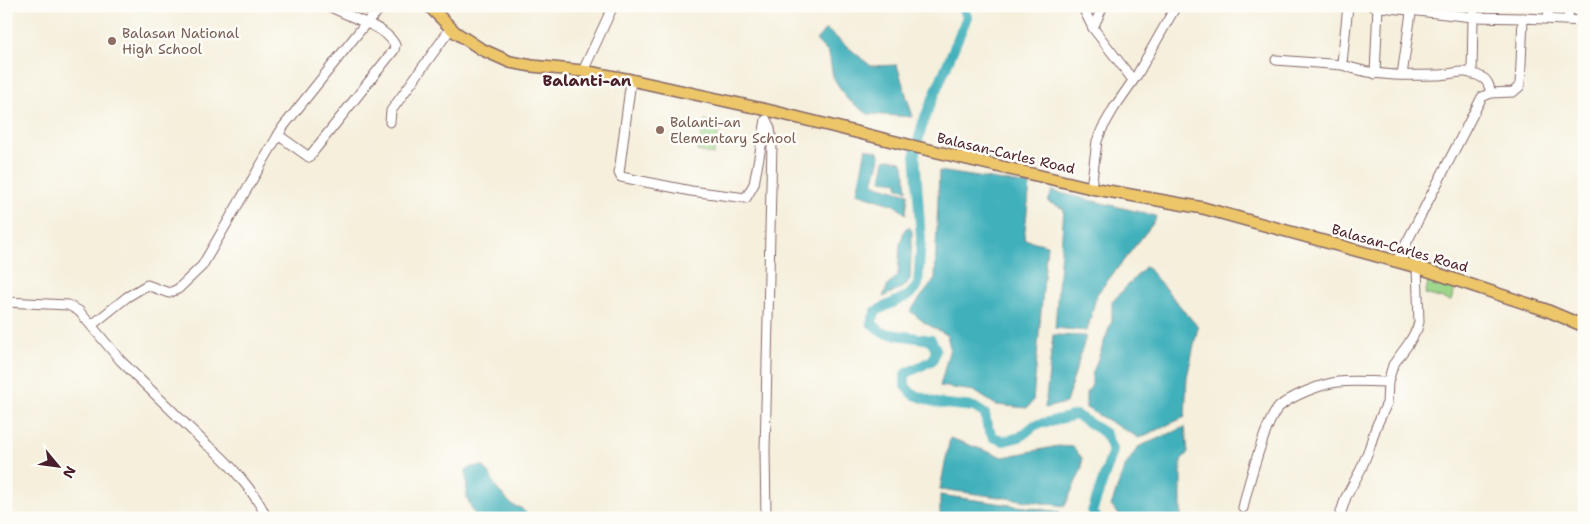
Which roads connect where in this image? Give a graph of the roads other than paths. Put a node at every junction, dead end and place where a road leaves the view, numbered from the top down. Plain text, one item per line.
1 (328, 6) edge
2 (383, 6) edge
3 (429, 6) edge
4 (613, 6) edge
5 (1082, 6) edge
6 (1103, 6) edge
7 (1176, 6) edge
8 (1348, 6) edge
9 (1372, 6) edge
10 (1474, 6) edge
11 (1550, 6) edge
12 (1569, 6) edge
13 (1378, 7) edge
14 (1411, 8) edge
15 (1473, 17) junction
16 (1522, 18) junction
17 (1548, 19) junction
18 (1568, 19) junction
19 (1584, 21) edge
20 (366, 23) junction
21 (451, 28) junction
22 (1093, 28) junction
23 (1276, 60) dead end
24 (1343, 66) junction
25 (583, 71) junction
26 (1374, 74) junction
27 (1402, 74) junction
28 (1472, 74) junction
29 (631, 80) junction
30 (1133, 80) junction
31 (1491, 93) junction
32 (766, 115) junction
33 (390, 122) dead end
34 (278, 135) junction
35 (1091, 188) junction
36 (1397, 261) junction
37 (1417, 267) junction
38 (6, 302) edge
39 (92, 325) junction
40 (1584, 326) edge
41 (1388, 382) junction
42 (1243, 508) dead end
43 (266, 518) edge
44 (766, 518) edge
45 (1339, 518) edge

1 - 20 street
2 - 20 street
3 - 21 main road, Balasan-Carles Road
4 - 25 street
5 - 22 street
6 - 22 street
7 - 30 street
8 - 24 street
9 - 13 street
10 - 15 street
11 - 17 street
12 - 18 street
13 - 14 street
13 - 26 street
14 - 15 street
14 - 27 street
15 - 16 street
15 - 28 street
16 - 17 street
16 - 31 street
17 - 18 street
18 - 19 street
20 - 34 street
20 - 34 street
21 - 25 main road, Balasan-Carles Road
21 - 33 street
22 - 30 street
23 - 24 street
24 - 26 street
25 - 29 main road, Balasan-Carles Road
26 - 27 street
27 - 28 street
28 - 31 street
29 - 32 main road, Balasan-Carles Road
29 - 32 street
30 - 35 street
31 - 36 street
32 - 35 main road, Balasan-Carles Road
32 - 44 street
34 - 39 street
35 - 36 main road, Balasan-Carles Road
36 - 37 main road, Balasan-Carles Road
37 - 40 main road, Balasan-Carles Road
37 - 41 street
38 - 39 street
39 - 43 street
41 - 42 street
41 - 45 street

